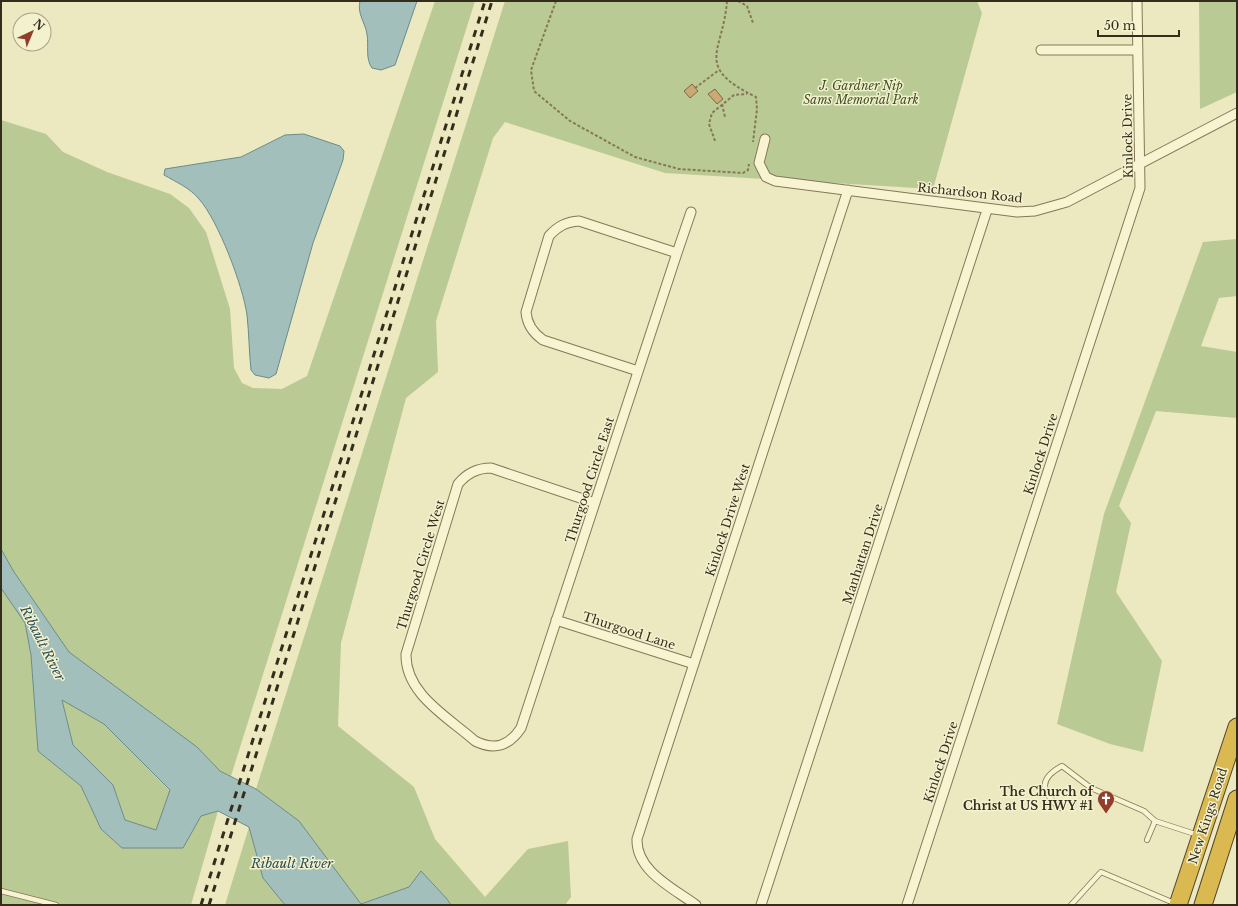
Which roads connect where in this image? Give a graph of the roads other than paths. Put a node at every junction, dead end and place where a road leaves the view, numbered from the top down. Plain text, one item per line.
1 (1137, 1) edge
2 (1041, 50) dead end
3 (1138, 50) junction
4 (1237, 113) edge
5 (765, 138) dead end
6 (1140, 163) junction
7 (848, 190) junction
8 (987, 210) junction
9 (691, 212) dead end
10 (677, 253) junction
11 (638, 371) junction
12 (595, 503) junction
13 (556, 620) junction
14 (694, 664) junction
15 (1237, 727) edge
16 (500, 746) joint
17 (1231, 764) edge
18 (1237, 799) edge
19 (1060, 808) dead end
20 (1155, 821) junction
21 (1201, 836) junction
22 (1147, 840) dead end
23 (1, 891) edge
24 (56, 905) edge
25 (696, 905) edge
26 (761, 905) edge
27 (907, 905) edge
28 (1071, 905) edge
29 (1179, 905) edge
30 (1203, 905) edge

1 - 3 street, Kinlock Drive
2 - 3 street
3 - 6 street, Kinlock Drive
4 - 6 street, Richardson Road
5 - 7 street, Richardson Road
6 - 8 street, Richardson Road
6 - 27 street, Kinlock Drive
7 - 8 street, Richardson Road
7 - 14 street, Kinlock Drive West
8 - 26 street, Manhattan Drive
9 - 10 street, Thurgood Circle East
10 - 11 street, Thurgood Circle East
10 - 11 street
11 - 12 street, Thurgood Circle East
12 - 13 street, Thurgood Circle East
12 - 16 street, Thurgood Circle West
13 - 14 street, Thurgood Lane
13 - 16 street, Thurgood Circle East
14 - 25 street, Kinlock Drive West
15 - 17 highway, New Kings Road
17 - 21 highway, New Kings Road
18 - 30 highway, New Kings Road
19 - 20 lane
20 - 21 lane
20 - 22 lane
21 - 29 highway, New Kings Road
23 - 24 lane
28 - 29 lane

